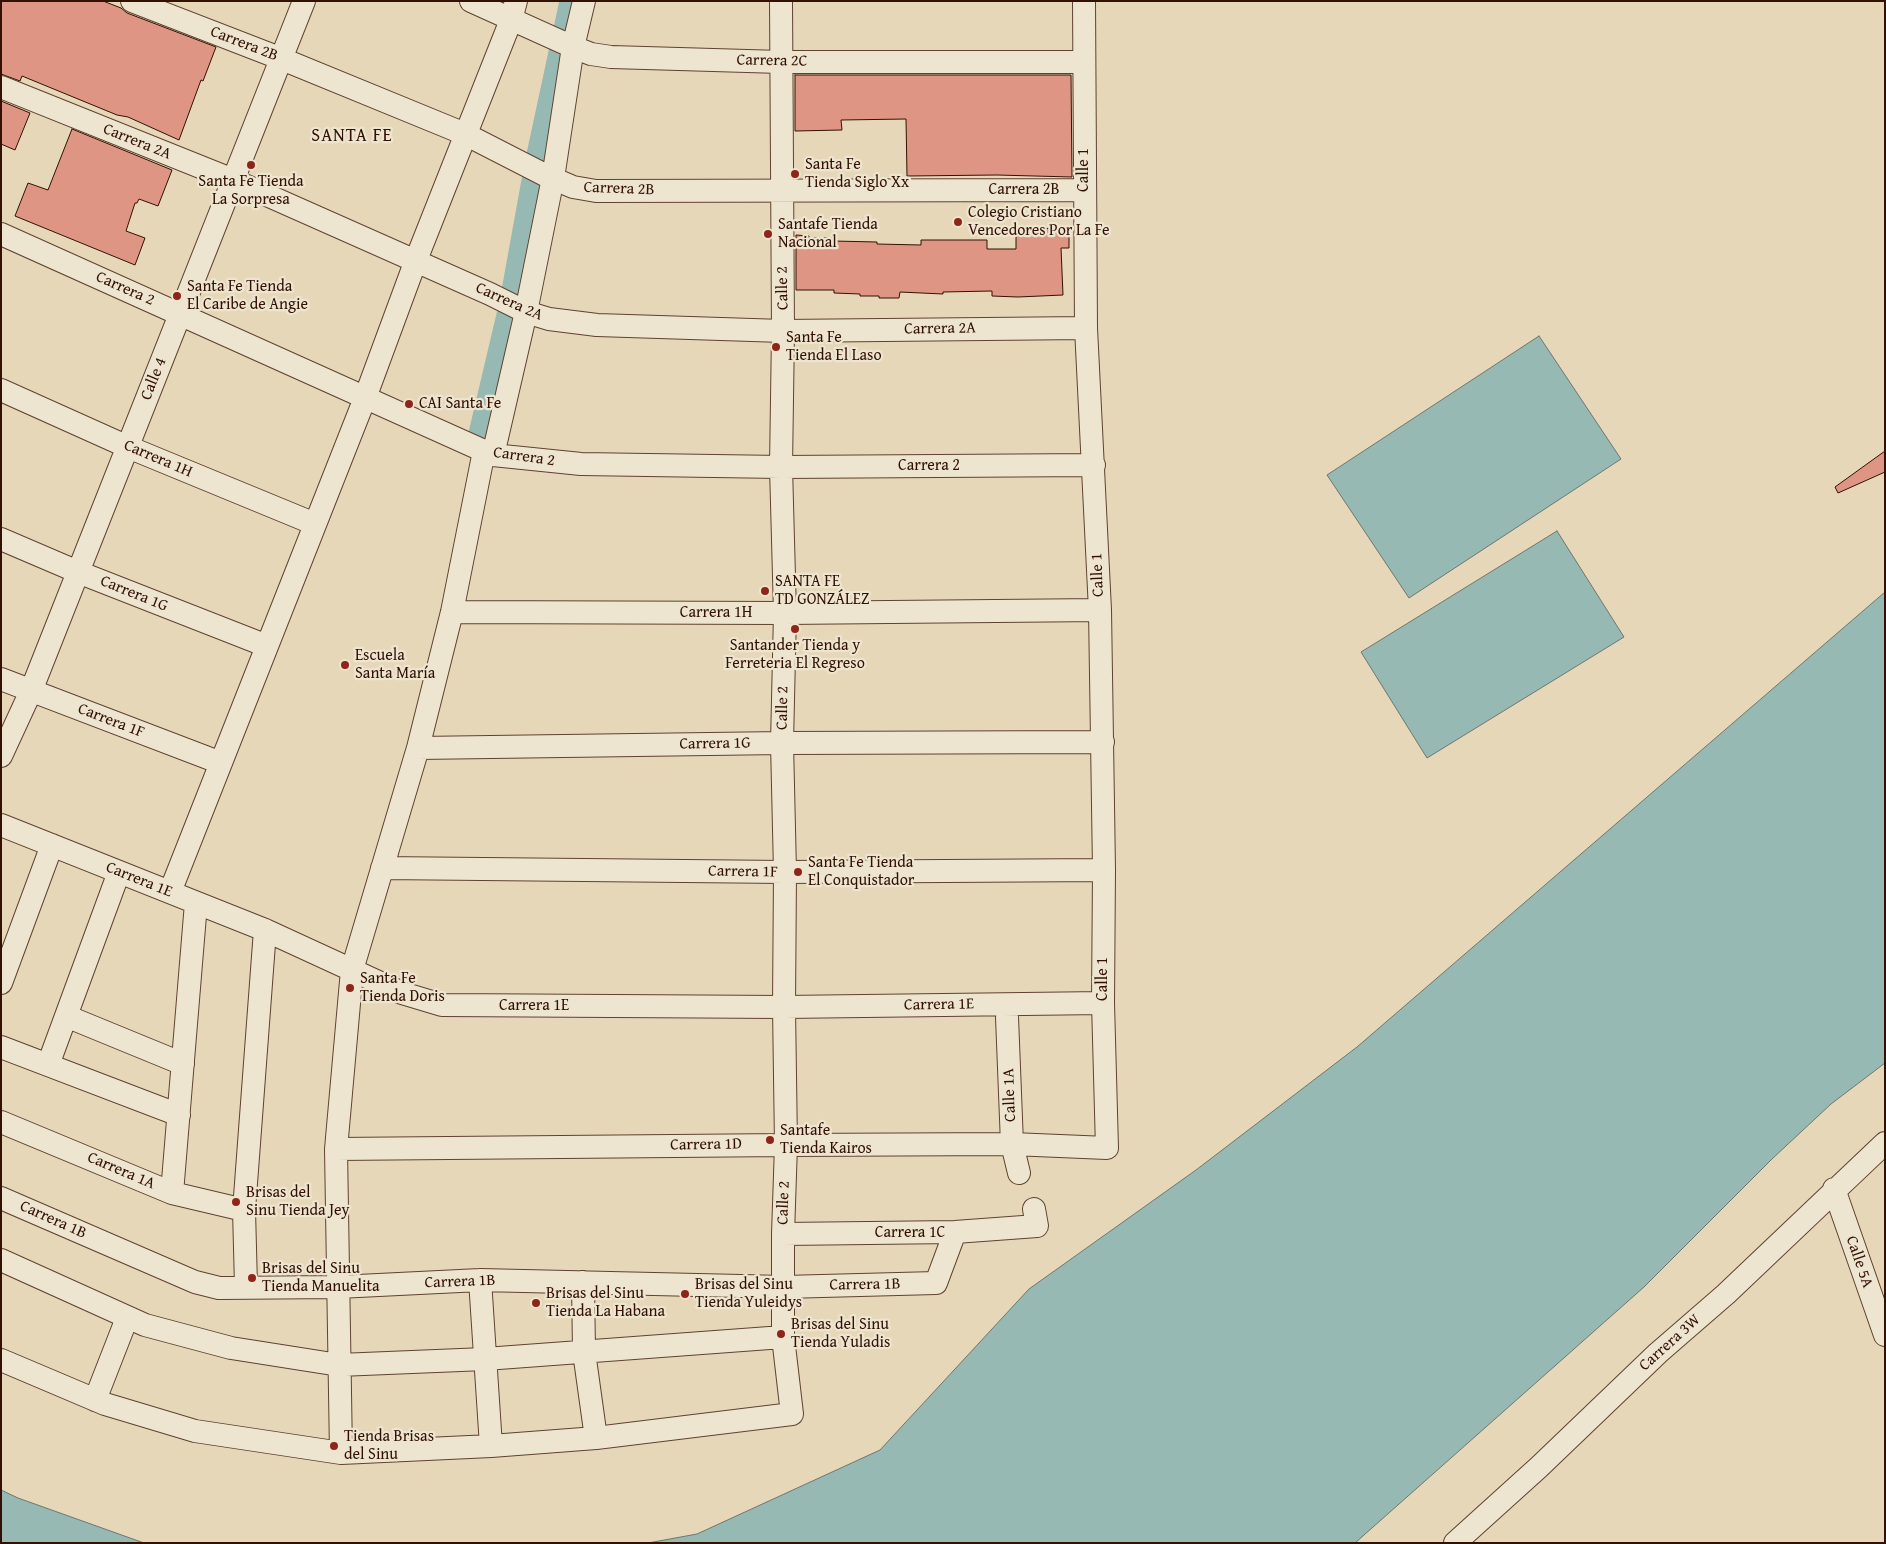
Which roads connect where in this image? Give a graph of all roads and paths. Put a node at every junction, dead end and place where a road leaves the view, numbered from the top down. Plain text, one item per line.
1 (132, 1) edge
2 (304, 1) edge
3 (471, 1) edge
4 (584, 1) edge
5 (781, 1) edge
6 (1084, 1) edge
7 (514, 10) edge
8 (570, 46) junction
9 (282, 59) junction
10 (781, 62) junction
11 (1084, 62) junction
12 (1, 87) edge
13 (465, 134) junction
14 (549, 176) junction
15 (233, 180) junction
16 (1084, 190) junction
17 (782, 191) junction
18 (1, 234) edge
19 (416, 260) junction
20 (522, 310) junction
21 (181, 313) junction
22 (1086, 328) junction
23 (783, 331) junction
24 (1, 390) edge
25 (365, 398) junction
26 (128, 447) junction
27 (483, 450) junction
28 (1094, 465) junction
29 (781, 467) junction
30 (315, 524) junction
31 (1, 539) edge
32 (78, 572) junction
33 (1100, 610) junction
34 (452, 612) junction
35 (785, 613) junction
36 (267, 646) junction
37 (1, 679) edge
38 (31, 691) junction
39 (1103, 742) junction
40 (782, 743) junction
41 (418, 748) junction
42 (1, 756) edge
43 (221, 763) junction
44 (1, 825) edge
45 (52, 845) junction
46 (382, 868) junction
47 (1104, 870) junction
48 (119, 872) junction
49 (785, 872) junction
50 (170, 892) junction
51 (196, 903) junction
52 (265, 930) junction
53 (352, 970) junction
54 (1, 983) edge
55 (1103, 1003) junction
56 (784, 1007) junction
57 (66, 1016) junction
58 (1007, 1017) dead end
59 (1, 1046) edge
60 (183, 1064) junction
61 (48, 1065) junction
62 (179, 1115) junction
63 (1, 1122) edge
64 (1885, 1143) edge
65 (1012, 1144) junction
66 (786, 1145) junction
67 (1107, 1148) joint
68 (336, 1149) junction
69 (1020, 1173) dead end
70 (1834, 1190) junction
71 (172, 1192) junction
72 (1, 1198) edge
73 (244, 1210) junction
74 (1036, 1218) dead end
75 (955, 1232) junction
76 (783, 1234) junction
77 (1, 1260) edge
78 (480, 1280) junction
79 (583, 1282) junction
80 (246, 1286) junction
81 (338, 1286) junction
82 (784, 1287) junction
83 (127, 1318) junction
84 (1885, 1335) edge
85 (783, 1337) junction
86 (584, 1352) junction
87 (485, 1359) junction
88 (1, 1360) edge
89 (339, 1365) junction
90 (95, 1400) junction
91 (596, 1438) junction
92 (491, 1446) junction
93 (341, 1453) junction
94 (1455, 1543) edge

1 - 9 street, Carrera 2B
2 - 9 street, Calle 4
3 - 7 street, Carrera 2C
4 - 8 street
5 - 10 street, Calle 2
6 - 11 street, Calle 1
7 - 8 street, Carrera 2C
7 - 13 street
8 - 10 street, Carrera 2C
8 - 14 street
9 - 13 street, Carrera 2B
9 - 15 street, Calle 4
10 - 11 street, Carrera 2C
10 - 17 street, Calle 2
11 - 16 street, Calle 1
12 - 15 street, Carrera 2A
13 - 14 street, Carrera 2B
13 - 19 street
14 - 17 street, Carrera 2B
14 - 20 street
15 - 19 street, Carrera 2A
15 - 21 street, Calle 4
16 - 17 street, Carrera 2B
16 - 22 street, Calle 1
17 - 23 street, Calle 2
18 - 21 street, Carrera 2
19 - 20 street, Carrera 2A
19 - 25 street
20 - 23 street, Carrera 2A
20 - 27 street
21 - 25 street, Carrera 2
21 - 26 street, Calle 4
22 - 23 street, Carrera 2A
22 - 28 street, Calle 1
23 - 29 street, Calle 2
24 - 26 street, Carrera 1H
25 - 27 street, Carrera 2
25 - 30 street
26 - 30 street, Carrera 1H
26 - 32 street, Calle 4
27 - 29 street, Carrera 2
27 - 34 street
28 - 29 street, Carrera 2
28 - 33 street, Calle 1
29 - 35 street, Calle 2
30 - 36 street
31 - 32 street, Carrera 1G
32 - 36 street, Carrera 1G
32 - 38 street, Calle 4
33 - 35 street, Carrera 1H
33 - 39 street, Calle 1
34 - 35 street, Carrera 1H
34 - 41 street
35 - 40 street, Calle 2
36 - 43 street
37 - 38 street, Carrera 1F
38 - 42 street, Calle 4
38 - 43 street, Carrera 1F
39 - 40 street, Carrera 1G
39 - 47 street, Calle 1
40 - 41 street, Carrera 1G
40 - 49 street, Calle 2
41 - 46 street
43 - 50 street
44 - 45 street, Carrera 1E
45 - 48 street, Carrera 1E
45 - 54 street
46 - 49 street, Carrera 1F
46 - 53 street
47 - 49 street, Carrera 1F
47 - 55 street, Calle 1
48 - 50 street, Carrera 1E
48 - 57 street
49 - 56 street, Calle 2
50 - 51 street, Carrera 1E
51 - 52 street, Carrera 1E
51 - 60 street
52 - 53 street, Carrera 1E
52 - 73 street
53 - 56 street, Carrera 1E
53 - 68 street
55 - 56 street, Carrera 1E
55 - 67 street, Calle 1
56 - 66 street, Calle 2
57 - 60 street
57 - 61 street
58 - 65 street, Calle 1A
59 - 61 street
60 - 62 street
61 - 62 street
62 - 71 street
63 - 71 street, Carrera 1A
64 - 70 street, Carrera 3W
65 - 66 street, Carrera 1D
65 - 67 street, Carrera 1D
65 - 69 street, Calle 1A
66 - 68 street, Carrera 1D
66 - 76 street, Calle 2
68 - 81 street
70 - 84 street, Calle 5A
70 - 94 street, Carrera 3W
71 - 73 street, Carrera 1A
72 - 80 street, Carrera 1B
73 - 80 street
74 - 75 street, Carrera 1C
75 - 76 street, Carrera 1C
75 - 82 street, Carrera 1B
76 - 82 street, Calle 2
77 - 83 street
78 - 79 street, Carrera 1B
78 - 81 street, Carrera 1B
78 - 87 street
79 - 82 street, Carrera 1B
79 - 86 street
80 - 81 street, Carrera 1B
81 - 89 street
82 - 85 street, Calle 2
83 - 89 street
83 - 90 street
85 - 86 street
85 - 91 street, Calle 2
86 - 87 street
86 - 91 street
87 - 89 street
87 - 92 street
88 - 90 street
89 - 93 street
90 - 93 street
91 - 92 street
92 - 93 street

